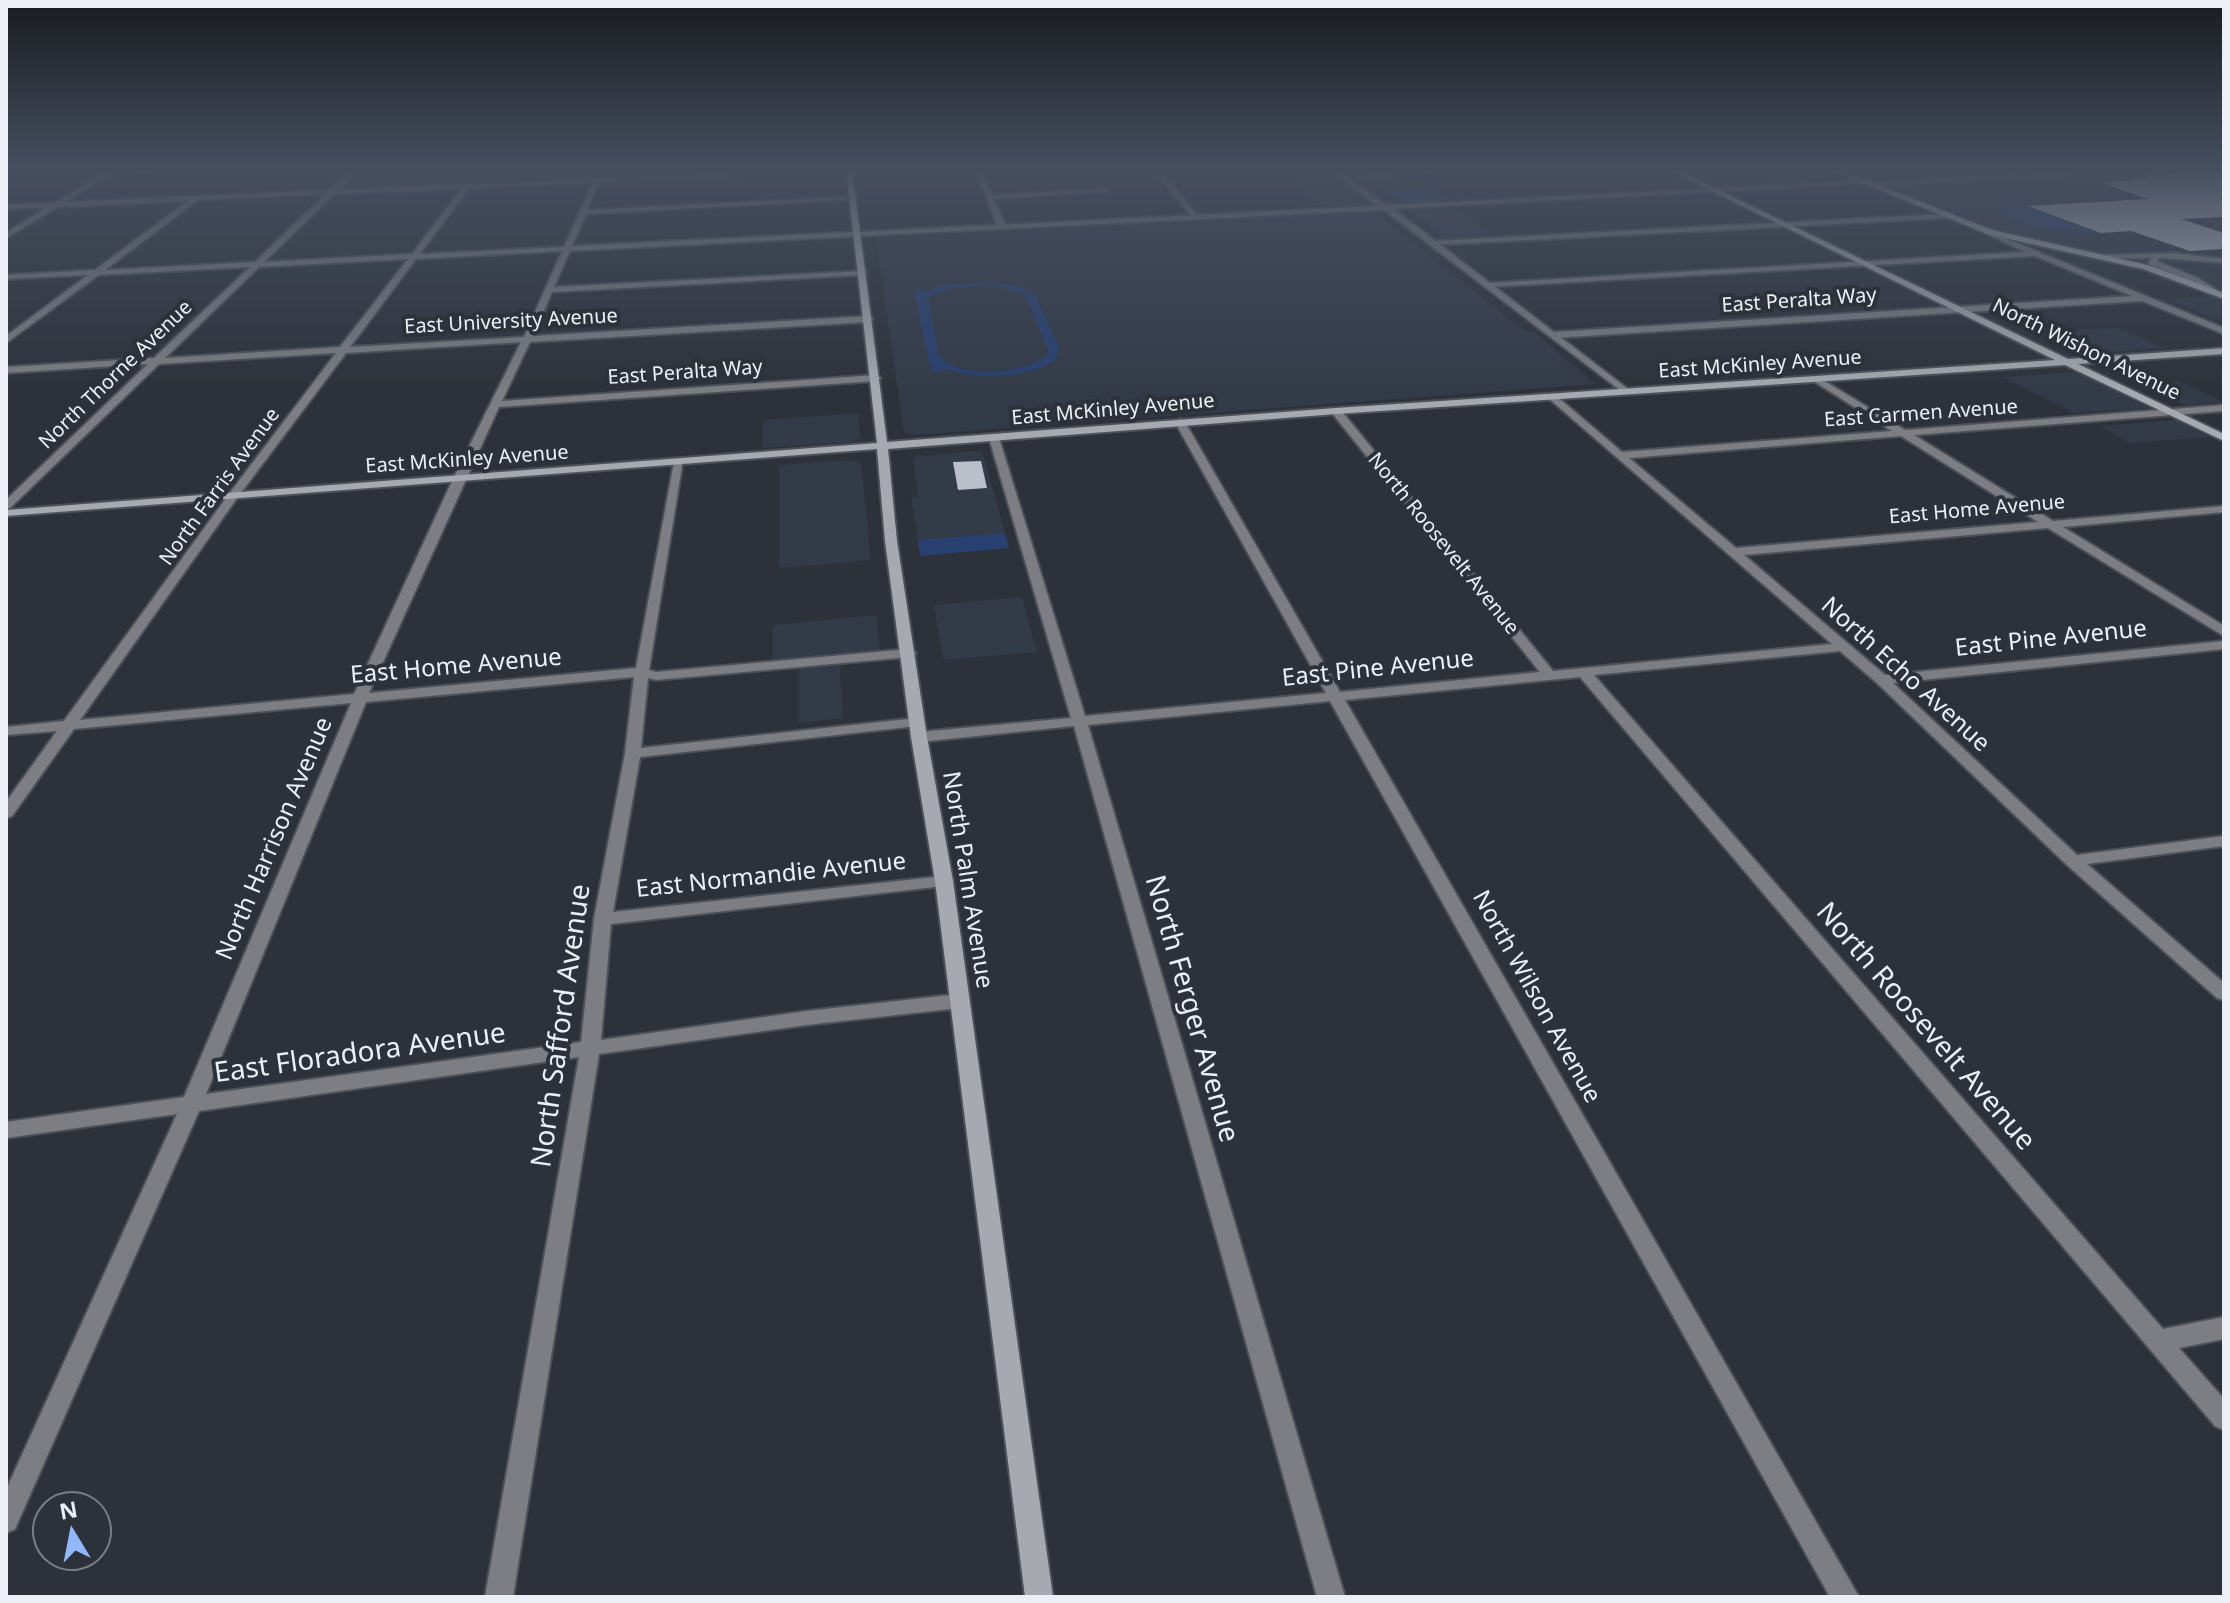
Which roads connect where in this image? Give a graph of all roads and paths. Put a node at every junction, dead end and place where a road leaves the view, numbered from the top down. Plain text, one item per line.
1 (134, 245) edge
2 (277, 245) edge
3 (424, 245) edge
4 (570, 245) edge
5 (649, 245) edge
6 (859, 245) edge
7 (1436, 245) edge
8 (1828, 245) edge
9 (2013, 245) edge
10 (2047, 245) edge
11 (568, 249) junction
12 (2035, 254) junction
13 (415, 257) junction
14 (2101, 257) junction
15 (2192, 257) junction
16 (2224, 261) edge
17 (1866, 263) junction
18 (257, 264) junction
19 (97, 272) junction
20 (863, 273) junction
21 (6, 277) edge
22 (1488, 285) junction
23 (548, 290) junction
24 (2214, 292) junction
25 (2224, 296) edge
26 (2144, 298) junction
27 (1960, 309) junction
28 (869, 319) junction
29 (2224, 331) edge
30 (1553, 335) junction
31 (527, 339) junction
32 (6, 340) edge
33 (346, 350) junction
34 (2224, 351) edge
35 (155, 362) junction
36 (2069, 362) junction
37 (6, 370) edge
38 (876, 378) junction
39 (1818, 380) junction
40 (1625, 391) junction
41 (1551, 396) junction
42 (496, 404) junction
43 (2224, 408) edge
44 (1336, 411) junction
45 (2171, 412) junction
46 (1180, 422) junction
47 (1903, 433) junction
48 (994, 438) junction
49 (2224, 438) edge
50 (883, 447) junction
51 (1620, 455) junction
52 (679, 462) junction
53 (459, 479) junction
54 (233, 496) junction
55 (6, 506) edge
56 (2224, 509) edge
57 (6, 513) edge
58 (2048, 524) junction
59 (1734, 552) junction
60 (2224, 632) edge
61 (2224, 645) edge
62 (1843, 647) junction
63 (909, 653) junction
64 (642, 672) junction
65 (1584, 673) junction
66 (1550, 676) junction
67 (1882, 680) junction
68 (360, 698) junction
69 (1337, 698) junction
70 (1080, 723) junction
71 (71, 725) junction
72 (918, 730) junction
73 (6, 731) edge
74 (633, 753) junction
75 (6, 813) edge
76 (2224, 841) edge
77 (2073, 861) junction
78 (944, 881) junction
79 (603, 919) junction
80 (2224, 993) edge
81 (959, 1001) junction
82 (590, 1050) junction
83 (191, 1106) junction
84 (6, 1130) edge
85 (2224, 1328) edge
86 (2159, 1341) junction
87 (2224, 1418) edge
88 (6, 1520) edge
89 (499, 1597) edge
90 (1039, 1597) edge
91 (1331, 1597) edge
92 (1845, 1597) edge

1 - 19 street
2 - 18 street, North Thorne Avenue
3 - 13 street, North Farris Avenue
4 - 11 street, North Harrison Avenue
5 - 11 street
6 - 20 main road, North Palm Avenue
7 - 22 street
8 - 17 main road, North Wishon Avenue
9 - 12 street
10 - 14 main road
11 - 13 street
11 - 23 street, North Harrison Avenue
12 - 17 street
12 - 26 street
13 - 18 street
13 - 33 street, North Farris Avenue
14 - 15 street
14 - 24 main road
15 - 16 street
15 - 24 street
17 - 22 street
17 - 27 main road, North Wishon Avenue
18 - 19 street
18 - 35 street, North Thorne Avenue
19 - 21 street
19 - 32 street
20 - 23 street
20 - 28 main road, North Palm Avenue
22 - 30 street
23 - 31 street, North Harrison Avenue
24 - 25 main road
26 - 27 street, East Peralta Way
26 - 29 street
27 - 30 street, East Peralta Way
27 - 36 main road, North Wishon Avenue
28 - 31 street, East University Avenue
28 - 38 main road, North Palm Avenue
30 - 40 street
31 - 33 street, East University Avenue
31 - 42 street, North Harrison Avenue
33 - 35 street, East University Avenue
33 - 54 street, North Farris Avenue
34 - 36 main road, East McKinley Avenue
35 - 37 street, East University Avenue
35 - 55 street, North Thorne Avenue
36 - 39 main road, East McKinley Avenue
36 - 45 main road, North Wishon Avenue
38 - 42 street, East Peralta Way
38 - 50 main road, North Palm Avenue
39 - 40 main road, East McKinley Avenue
39 - 47 street
40 - 41 main road, East McKinley Avenue
41 - 44 main road, East McKinley Avenue
41 - 51 street, North Echo Avenue
42 - 53 street, North Harrison Avenue
43 - 45 street, East Carmen Avenue
44 - 46 main road, East McKinley Avenue
44 - 66 street, North Roosevelt Avenue
45 - 47 street, East Carmen Avenue
45 - 49 main road, North Wishon Avenue
46 - 48 main road, East McKinley Avenue
46 - 69 street, North Wilson Avenue
47 - 51 street, East Carmen Avenue
47 - 58 street
48 - 50 main road, East McKinley Avenue
48 - 70 street, North Ferger Avenue
50 - 52 main road, East McKinley Avenue
50 - 63 main road, North Palm Avenue
51 - 59 street, North Echo Avenue
52 - 53 main road, East McKinley Avenue
52 - 64 street, North Safford Avenue
53 - 54 main road, East McKinley Avenue
53 - 68 street, North Harrison Avenue
54 - 57 main road, East McKinley Avenue
54 - 71 street, North Farris Avenue
56 - 58 street, East Home Avenue
58 - 59 street, East Home Avenue
58 - 60 street
59 - 62 street, North Echo Avenue
61 - 67 street, East Pine Avenue
62 - 65 street, East Pine Avenue
62 - 67 street, North Echo Avenue
63 - 64 street, East Home Avenue
63 - 72 main road, North Palm Avenue
64 - 68 street, East Home Avenue
64 - 74 street, North Safford Avenue
65 - 66 street, East Pine Avenue
65 - 86 street, North Roosevelt Avenue
66 - 69 street, East Pine Avenue
67 - 77 street, North Echo Avenue
68 - 71 street, East Home Avenue
68 - 83 street, North Harrison Avenue
69 - 70 street, East Pine Avenue
69 - 92 street, North Wilson Avenue
70 - 72 street, East Pine Avenue
70 - 91 street, North Ferger Avenue
71 - 73 street, East Home Avenue
71 - 75 street, North Farris Avenue
72 - 74 street, East Pine Avenue
72 - 78 main road, North Palm Avenue
74 - 79 street, North Safford Avenue
76 - 77 street
77 - 80 street, North Echo Avenue
78 - 79 street, East Normandie Avenue
78 - 81 main road, North Palm Avenue
79 - 82 street, North Safford Avenue
81 - 82 street, East Floradora Avenue
81 - 90 main road, North Palm Avenue
82 - 83 street, East Floradora Avenue
82 - 89 street, North Safford Avenue
83 - 84 street, East Floradora Avenue
83 - 88 street, North Harrison Avenue
85 - 86 street
86 - 87 street, North Roosevelt Avenue

